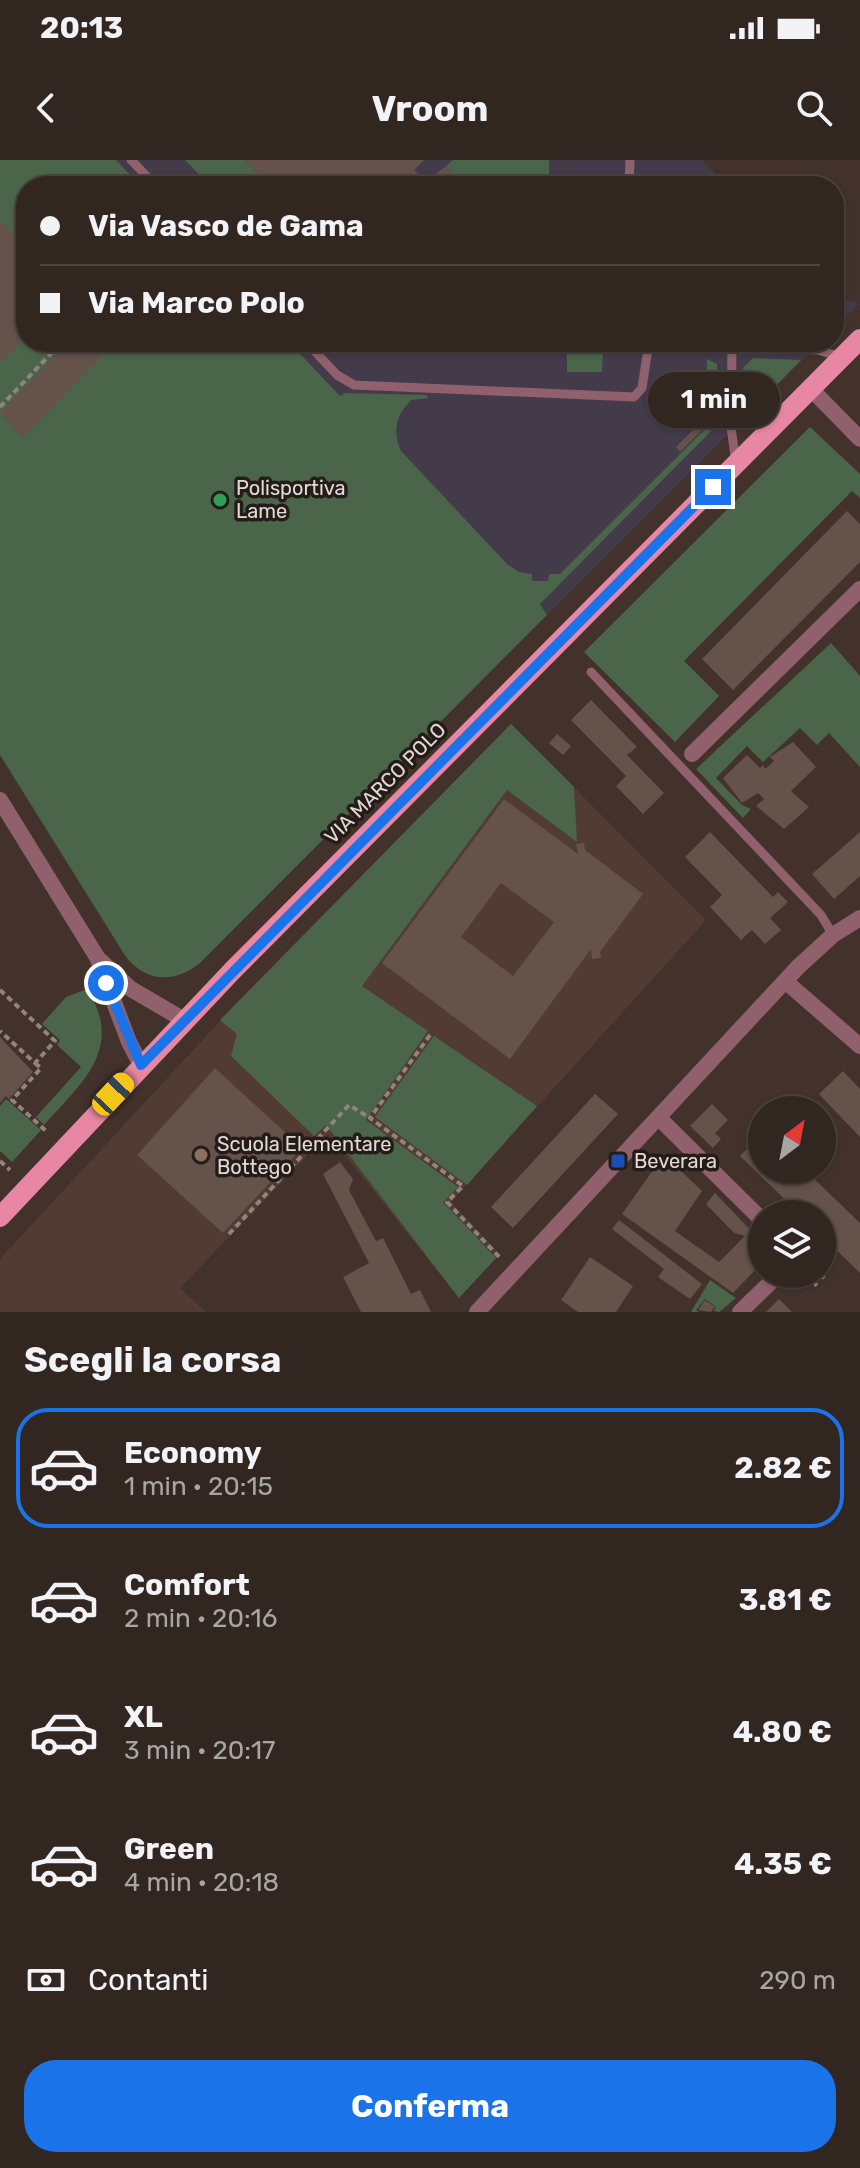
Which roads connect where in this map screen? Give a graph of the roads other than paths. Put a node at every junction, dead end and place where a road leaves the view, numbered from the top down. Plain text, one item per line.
1 (131, 160) edge
2 (146, 176) edge
3 (860, 339) edge
4 (315, 352) edge
5 (647, 352) edge
6 (732, 352) edge
7 (824, 352) edge
8 (842, 357) junction
9 (811, 389) junction
10 (860, 439) edge
11 (736, 464) junction
12 (860, 589) edge
13 (591, 672) dead end
14 (692, 754) dead end
15 (0, 800) edge
16 (860, 918) edge
17 (833, 935) junction
18 (97, 957) junction
19 (785, 981) junction
20 (184, 1020) junction
21 (860, 1046) edge
22 (141, 1065) junction
23 (659, 1118) junction
24 (748, 1206) edge
25 (0, 1217) edge
26 (765, 1288) edge
27 (477, 1312) edge
28 (740, 1312) edge

1 - 2 lane
3 - 8 main road, VIA MARCO POLO
4 - 5 lane
6 - 11 lane
7 - 8 lane
8 - 9 main road, VIA MARCO POLO
9 - 10 street
9 - 11 main road, VIA MARCO POLO
11 - 20 main road, VIA MARCO POLO
12 - 14 street
13 - 17 lane
15 - 18 street
16 - 17 street
17 - 19 street
18 - 20 street
18 - 22 street
19 - 21 street
19 - 23 street
20 - 22 main road, VIA MARCO POLO
22 - 25 main road, VIA MARCO POLO
23 - 24 street
23 - 27 street
26 - 28 street

